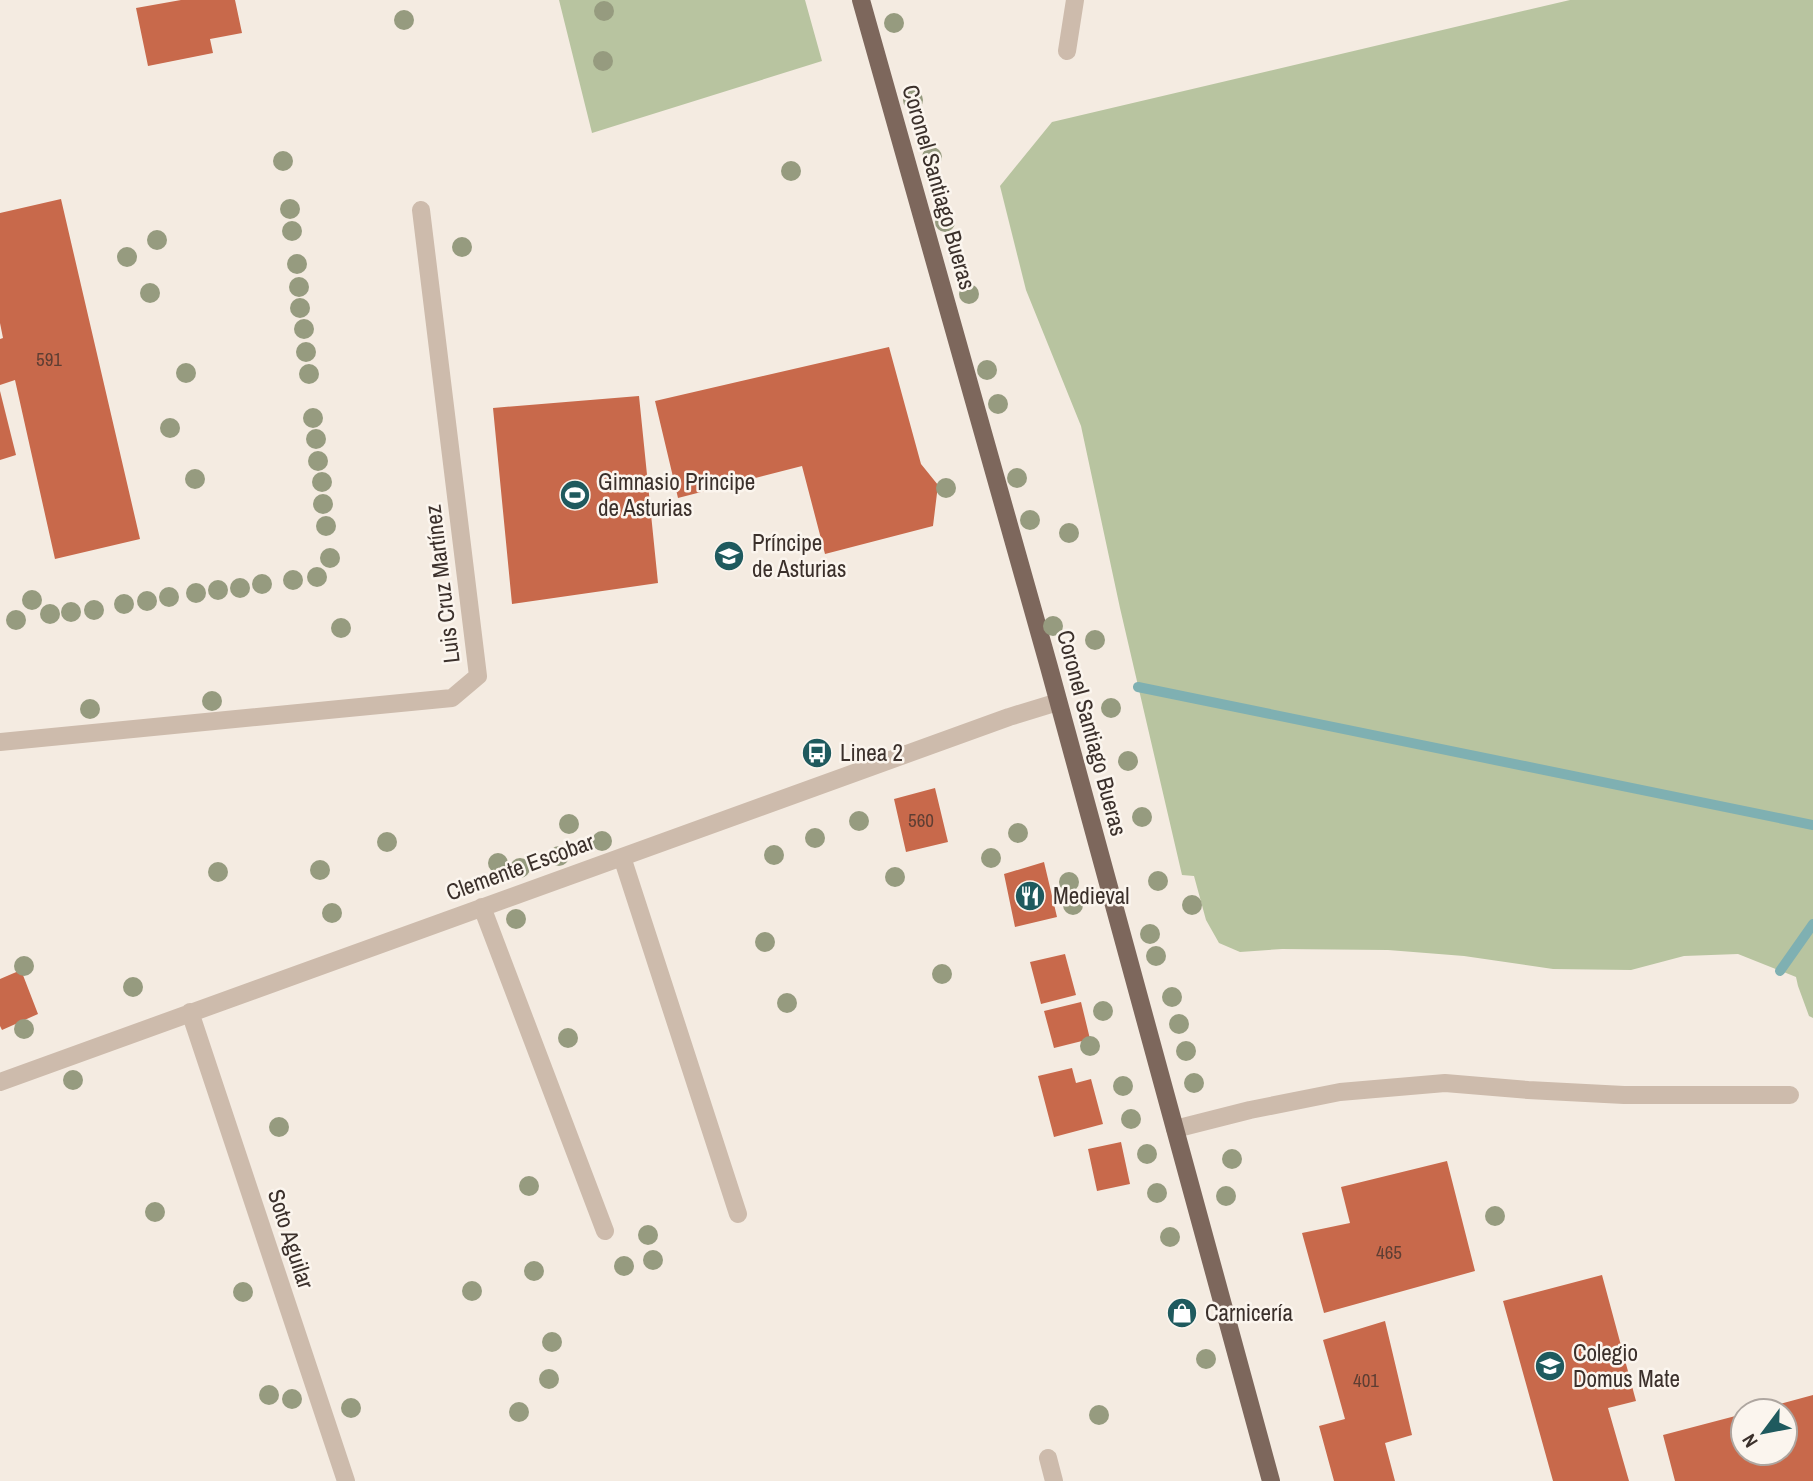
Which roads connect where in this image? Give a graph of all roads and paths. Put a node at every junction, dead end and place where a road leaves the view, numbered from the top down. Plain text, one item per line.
1 (861, 0) edge
2 (1074, 0) edge
3 (1067, 51) dead end
4 (421, 210) dead end
5 (1058, 702) junction
6 (0, 742) edge
7 (622, 857) junction
8 (482, 907) junction
9 (190, 1012) junction
10 (0, 1082) edge
11 (1790, 1095) dead end
12 (1175, 1129) junction
13 (738, 1214) dead end
14 (605, 1231) dead end
15 (1048, 1458) dead end
16 (346, 1481) edge
17 (1054, 1481) edge
18 (1271, 1481) edge

1 - 5 main road, Coronel Santiago Bueras
2 - 3 street
4 - 6 street, Luis Cruz Martínez
5 - 7 street, Clemente Escobar
5 - 12 main road, Coronel Santiago Bueras
7 - 8 street, Clemente Escobar
7 - 13 street
8 - 9 street, Clemente Escobar
8 - 14 street
9 - 10 street, Clemente Escobar
9 - 16 street, Soto Aguilar
11 - 12 street
12 - 18 main road, Coronel Santiago Bueras
15 - 17 street

